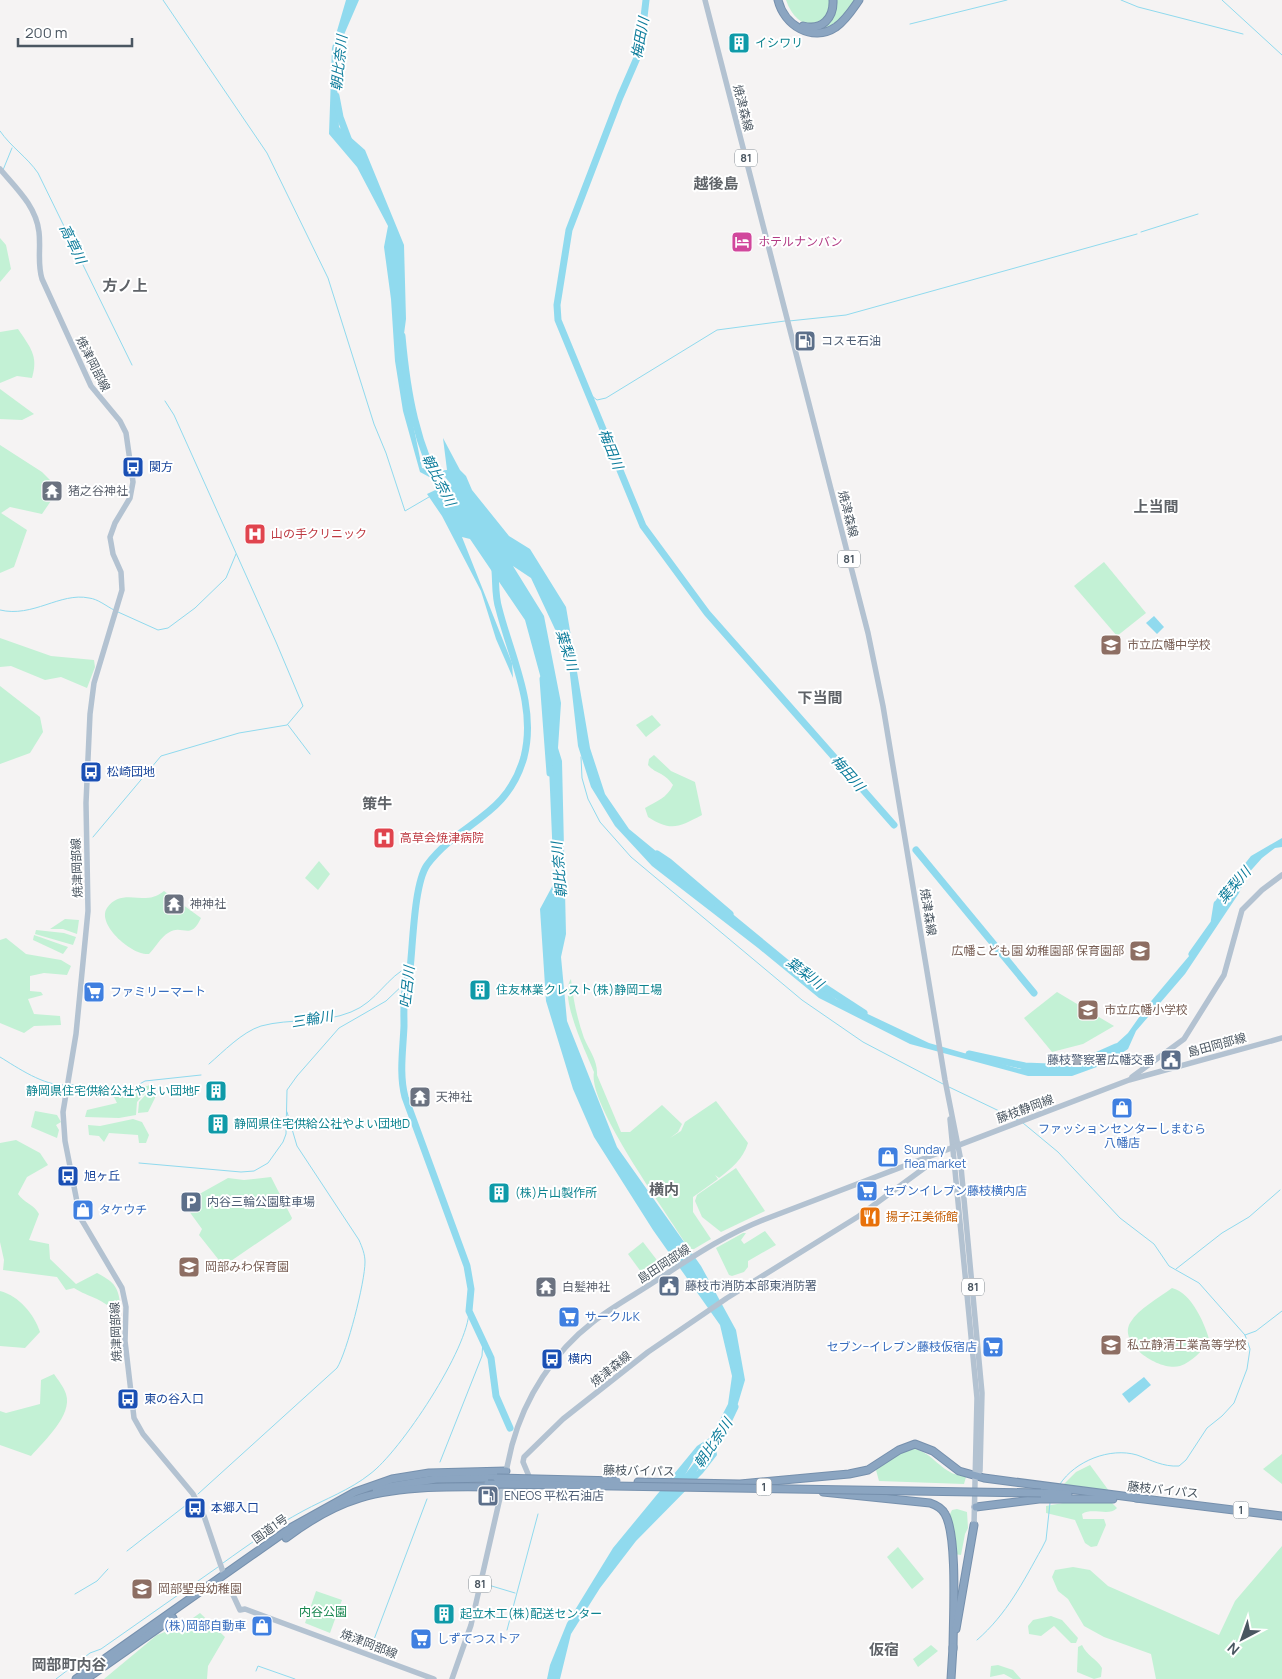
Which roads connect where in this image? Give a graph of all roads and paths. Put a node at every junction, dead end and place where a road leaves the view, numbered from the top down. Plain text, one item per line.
1 (705, 0) edge
2 (779, 0) edge
3 (833, 0) edge
4 (859, 0) edge
5 (2, 171) edge
6 (1282, 875) edge
7 (1282, 1038) edge
8 (1129, 1080) junction
9 (956, 1146) junction
10 (928, 1157) junction
11 (506, 1471) junction
12 (976, 1474) junction
13 (740, 1484) junction
14 (778, 1487) junction
15 (502, 1488) junction
16 (1041, 1493) junction
17 (360, 1498) junction
18 (1138, 1498) junction
19 (976, 1507) junction
20 (328, 1509) junction
21 (1282, 1516) edge
22 (304, 1523) junction
23 (974, 1525) junction
24 (223, 1572) dead end
25 (228, 1584) dead end
26 (954, 1649) junction
27 (76, 1679) edge
28 (86, 1679) edge
29 (434, 1679) edge
30 (452, 1679) edge
31 (952, 1679) edge

1 - 9 main road, 焼津森線 / 81
2 - 3 highway
2 - 4 highway
5 - 24 main road, 焼津岡部線
6 - 8 main road
7 - 8 main road, 島田岡部線
8 - 9 main road, 藤枝静岡線
9 - 10 main road, 藤枝静岡線
9 - 12 main road, 焼津森線 / 81
10 - 11 main road, 島田岡部線
10 - 15 main road, 焼津森線
11 - 15 main road, 島田岡部線
11 - 20 highway, 国道1号 / 1
12 - 13 highway
12 - 18 highway
12 - 19 main road, 焼津森線 / 81
13 - 16 highway, 藤枝バイパス / 1, bridge
13 - 20 highway, 藤枝バイパス / 1, bridge
14 - 16 highway, 藤枝バイパス / 1, bridge
14 - 17 highway, 藤枝バイパス / 1, bridge
14 - 26 highway, 1, bridge
15 - 17 highway, 国道1号 / 1
15 - 30 main road, 81
16 - 18 highway, 藤枝バイパス / 1
17 - 20 highway, 国道1号 / 1
18 - 19 highway
18 - 21 highway, 藤枝バイパス / 1
19 - 23 main road, 焼津森線 / 81
20 - 22 highway, 国道1号 / 1
22 - 27 highway, 国道1号 / 1
22 - 28 highway, 国道1号 / 1
23 - 26 highway
23 - 26 highway
25 - 29 main road, 焼津岡部線
26 - 31 highway

